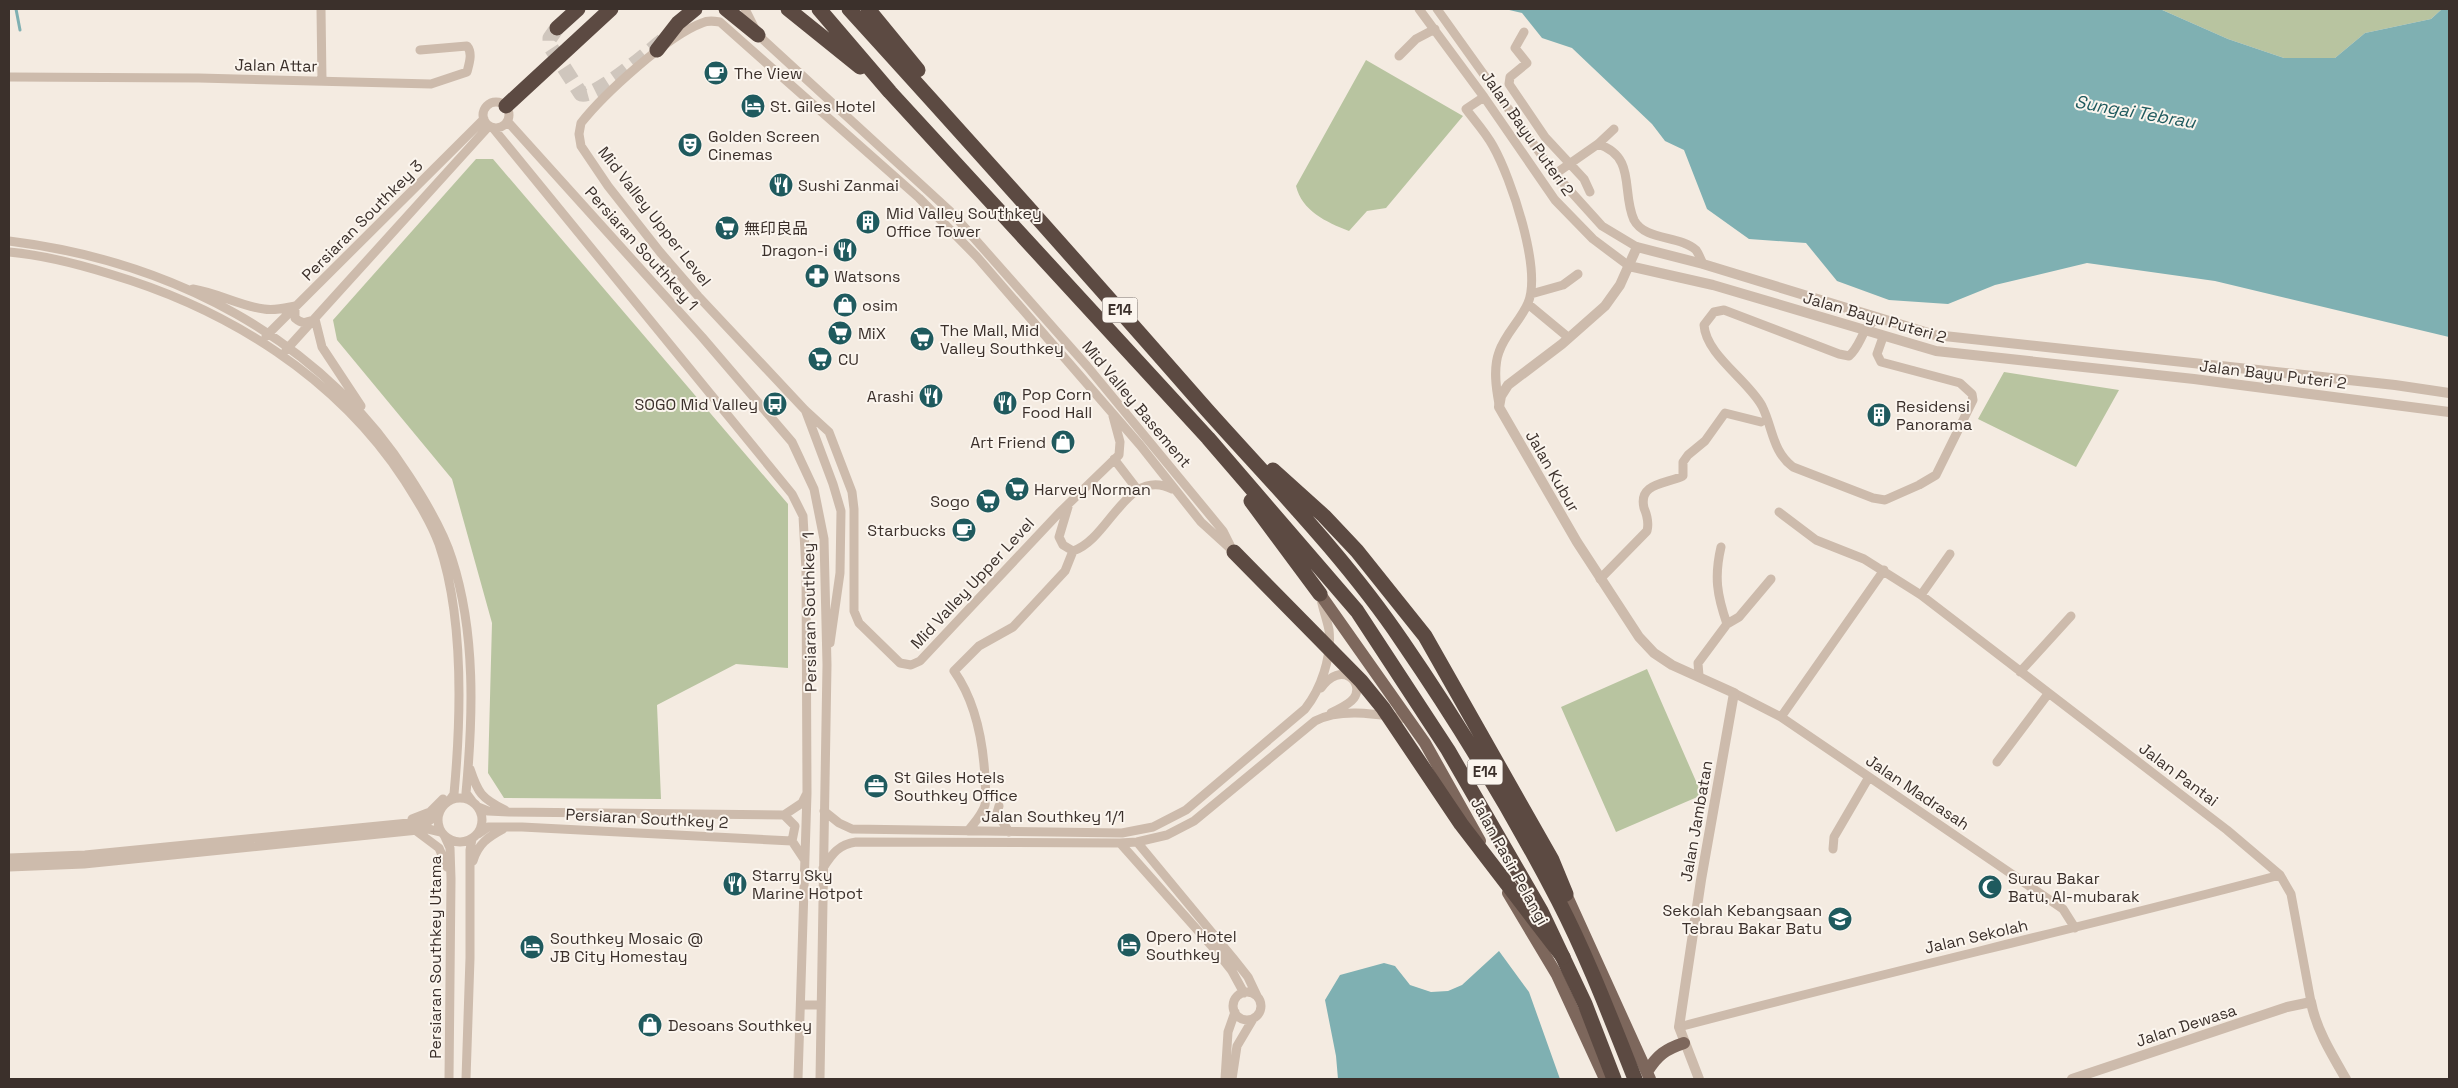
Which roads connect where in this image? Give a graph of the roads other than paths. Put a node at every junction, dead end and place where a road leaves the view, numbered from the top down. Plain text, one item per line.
1 (321, 9) edge
2 (578, 9) edge
3 (611, 9) edge
4 (695, 9) edge
5 (726, 9) edge
6 (745, 9) edge
7 (788, 9) edge
8 (819, 9) edge
9 (849, 9) edge
10 (868, 9) edge
11 (1419, 9) edge
12 (1437, 9) edge
13 (557, 28) tunnel mouth
14 (1435, 29) junction
15 (1524, 32) dead end
16 (758, 35) junction
17 (420, 50) dead end
18 (657, 50) junction
19 (1399, 56) dead end
20 (9, 78) edge
21 (322, 81) junction
22 (819, 91) junction
23 (890, 92) junction
24 (1484, 97) junction
25 (510, 103) junction
26 (508, 122) junction
27 (489, 124) junction
28 (1614, 128) dead end
29 (515, 129) junction
30 (482, 135) junction
31 (500, 136) junction
32 (858, 142) junction
33 (1598, 144) junction
34 (1570, 165) junction
35 (1555, 174) junction
36 (1590, 192) dead end
37 (1022, 199) junction
38 (9, 240) edge
39 (1637, 247) junction
40 (9, 252) edge
41 (1703, 264) junction
42 (1629, 266) junction
43 (1578, 274) dead end
44 (187, 288) junction
45 (1531, 294) junction
46 (1528, 304) junction
47 (295, 306) junction
48 (315, 319) junction
49 (1878, 319) junction
50 (1864, 331) junction
51 (270, 334) junction
52 (1883, 337) junction
53 (1569, 338) junction
54 (260, 341) junction
55 (288, 347) junction
56 (282, 355) junction
57 (2449, 394) edge
58 (1499, 407) junction
59 (805, 410) junction
60 (2449, 412) edge
61 (1113, 416) junction
62 (1217, 421) junction
63 (1761, 422) dead end
64 (378, 432) junction
65 (1208, 438) junction
66 (1114, 459) junction
67 (1137, 489) junction
68 (1175, 490) junction
69 (1068, 504) junction
70 (1779, 512) dead end
71 (1722, 547) dead end
72 (1073, 551) junction
73 (1234, 552) junction
74 (1950, 554) dead end
75 (1884, 570) junction
76 (1771, 579) dead end
77 (1600, 580) junction
78 (1320, 594) junction
79 (1921, 596) junction
80 (2071, 616) dead end
81 (1727, 624) junction
82 (827, 665) junction
83 (2020, 672) junction
84 (1699, 676) junction
85 (1734, 693) junction
86 (1317, 694) junction
87 (2048, 694) junction
88 (1324, 716) junction
89 (1781, 717) junction
90 (1409, 720) junction
91 (1997, 762) dead end
92 (469, 764) junction
93 (1869, 777) junction
94 (455, 779) junction
95 (807, 793) junction
96 (449, 801) junction
97 (475, 804) junction
98 (999, 806) dead end
99 (824, 811) junction
100 (509, 812) junction
101 (438, 814) junction
102 (784, 815) junction
103 (405, 822) junction
104 (506, 827) junction
105 (415, 830) junction
106 (968, 831) junction
107 (1010, 832) junction
108 (443, 834) junction
109 (475, 837) junction
110 (792, 841) junction
111 (1137, 842) junction
112 (1120, 843) junction
113 (1833, 849) dead end
114 (9, 858) edge
115 (805, 862) junction
116 (9, 867) edge
117 (823, 868) junction
118 (470, 871) junction
119 (2280, 875) junction
120 (451, 879) junction
121 (1566, 894) joint
122 (2075, 928) junction
123 (1563, 957) junction
124 (1244, 993) junction
125 (1257, 996) junction
126 (2311, 1002) junction
127 (802, 1005) junction
128 (821, 1005) junction
129 (1235, 1012) junction
130 (1253, 1019) junction
131 (1679, 1027) junction
132 (1684, 1043) junction
133 (1644, 1077) edge
134 (449, 1079) edge
135 (466, 1079) edge
136 (798, 1079) edge
137 (820, 1079) edge
138 (1225, 1079) edge
139 (1232, 1079) edge
140 (1605, 1079) edge
141 (1614, 1079) edge
142 (1699, 1079) edge
143 (2072, 1079) edge
144 (2346, 1079) edge

1 - 21 street
2 - 13 highway
3 - 25 highway
4 - 18 highway
5 - 16 highway
6 - 16 street
7 - 23 highway
8 - 23 highway, E14
9 - 37 highway, E14
10 - 37 highway
11 - 14 street, Jalan Bayu Puteri 2
12 - 35 street, Jalan Bayu Puteri 2
14 - 19 street
14 - 24 street, Jalan Bayu Puteri 2
15 - 34 street
16 - 22 street
17 - 21 street, Jalan Attar
18 - 32 street, Mid Valley Upper Level
18 - 59 street, Mid Valley Upper Level
20 - 21 street, Jalan Attar
22 - 32 street
22 - 73 street, Mid Valley Basement
23 - 65 highway, E14
24 - 42 street, Jalan Bayu Puteri 2
24 - 45 street
25 - 26 street
25 - 27 street
25 - 29 street
26 - 27 street
26 - 29 street, Persiaran Southkey 1
27 - 30 street, Persiaran Southkey 3
27 - 31 street, Persiaran Southkey 1
27 - 47 street, Persiaran Southkey 3
28 - 33 street
29 - 82 street, Persiaran Southkey 1
30 - 31 street
30 - 48 street, Persiaran Southkey 3
31 - 95 street, Persiaran Southkey 1
32 - 61 street, Mid Valley Upper Level
33 - 34 street
33 - 41 street
34 - 35 street
34 - 36 street
35 - 39 street, Jalan Bayu Puteri 2
37 - 62 highway, E14
38 - 44 street
39 - 41 street, Jalan Bayu Puteri 2
39 - 42 street
40 - 54 street
41 - 49 street, Jalan Bayu Puteri 2
42 - 50 street, Jalan Bayu Puteri 2
42 - 53 street
43 - 45 street
44 - 47 street
44 - 51 street
45 - 46 street
46 - 53 street
46 - 58 street
47 - 48 street
47 - 51 street, Persiaran Southkey 3
48 - 55 street, Persiaran Southkey 3
48 - 64 street
49 - 50 street
49 - 57 street, Jalan Bayu Puteri 2
50 - 52 street, Jalan Bayu Puteri 2
50 - 52 street
51 - 54 street, Persiaran Southkey 3
51 - 55 street
52 - 60 street, Jalan Bayu Puteri 2
53 - 58 street
54 - 56 street
55 - 56 street, Persiaran Southkey 3
55 - 64 street
56 - 94 street
58 - 77 street, Jalan Kubur
59 - 69 street, Mid Valley Upper Level
59 - 82 street
61 - 66 street, Mid Valley Upper Level
61 - 68 street, Mid Valley Upper Level
62 - 121 highway
62 - 133 highway, E14
63 - 77 street
64 - 92 street
65 - 78 highway
65 - 123 highway, E14, bridge
66 - 67 street
66 - 69 street, Mid Valley Upper Level
67 - 68 street
67 - 72 street
68 - 73 street, Mid Valley Upper Level
69 - 72 street, Mid Valley Upper Level
70 - 75 street, Jalan Pantai
71 - 81 street
72 - 106 street
73 - 123 highway, bridge
74 - 79 street
75 - 79 street, Jalan Pantai
75 - 89 street
76 - 81 street
77 - 84 street, Jalan Kubur
78 - 86 street, Jalan Southkey 1/1
78 - 90 main road, Jalan Pasir Pelangi
79 - 83 street, Jalan Pantai
80 - 83 street
81 - 84 street
82 - 99 street, Persiaran Southkey 1
83 - 87 street, Jalan Pantai
84 - 85 street, Jalan Kubur
85 - 89 street, Jalan Madrasah
85 - 131 street, Jalan Jambatan
86 - 88 street, Jalan Southkey 1/1
86 - 107 street, Jalan Southkey 1/1
87 - 91 street
87 - 119 street, Jalan Pantai
88 - 90 street
88 - 111 street, Jalan Southkey 1/1
89 - 93 street, Jalan Madrasah
90 - 140 main road, Jalan Pasir Pelangi
92 - 97 street
92 - 100 street
93 - 113 street
93 - 122 street, Jalan Madrasah
94 - 96 street
94 - 103 street
95 - 102 street
95 - 115 street, Persiaran Southkey 1
96 - 97 street
96 - 101 street
97 - 100 street, Persiaran Southkey 2
97 - 109 street
98 - 107 street
99 - 106 street, Jalan Southkey 1/1
99 - 117 street, Persiaran Southkey 1
100 - 102 street, Persiaran Southkey 2
101 - 103 street
101 - 108 street
102 - 110 street
103 - 114 street
104 - 109 street, Persiaran Southkey 2
104 - 110 street, Persiaran Southkey 2
104 - 118 street
105 - 108 street
105 - 116 street
105 - 120 street
106 - 107 street, Jalan Southkey 1/1
108 - 109 street
108 - 120 street, Persiaran Southkey Utama
109 - 118 street, Persiaran Southkey Utama
110 - 115 street
111 - 112 street, Jalan Southkey 1/1
111 - 125 street
112 - 117 street, Jalan Southkey 1/1
112 - 124 street
115 - 127 street, Persiaran Southkey 1
117 - 128 street, Persiaran Southkey 1
118 - 135 street, Persiaran Southkey Utama
119 - 122 street, Jalan Sekolah
119 - 126 street, Jalan Pantai
120 - 134 street, Persiaran Southkey Utama
121 - 133 main road, Jalan Pasir Pelangi
122 - 131 street, Jalan Sekolah
123 - 141 highway, E14
124 - 125 street
124 - 129 street
125 - 130 street
126 - 143 street, Jalan Dewasa
126 - 144 street, Jalan Pantai
127 - 128 street
127 - 136 street, Persiaran Southkey 1
128 - 137 street, Persiaran Southkey 1
129 - 130 street
129 - 138 street
130 - 139 street
131 - 132 street, Jalan Jambatan
132 - 133 main road
132 - 142 street

